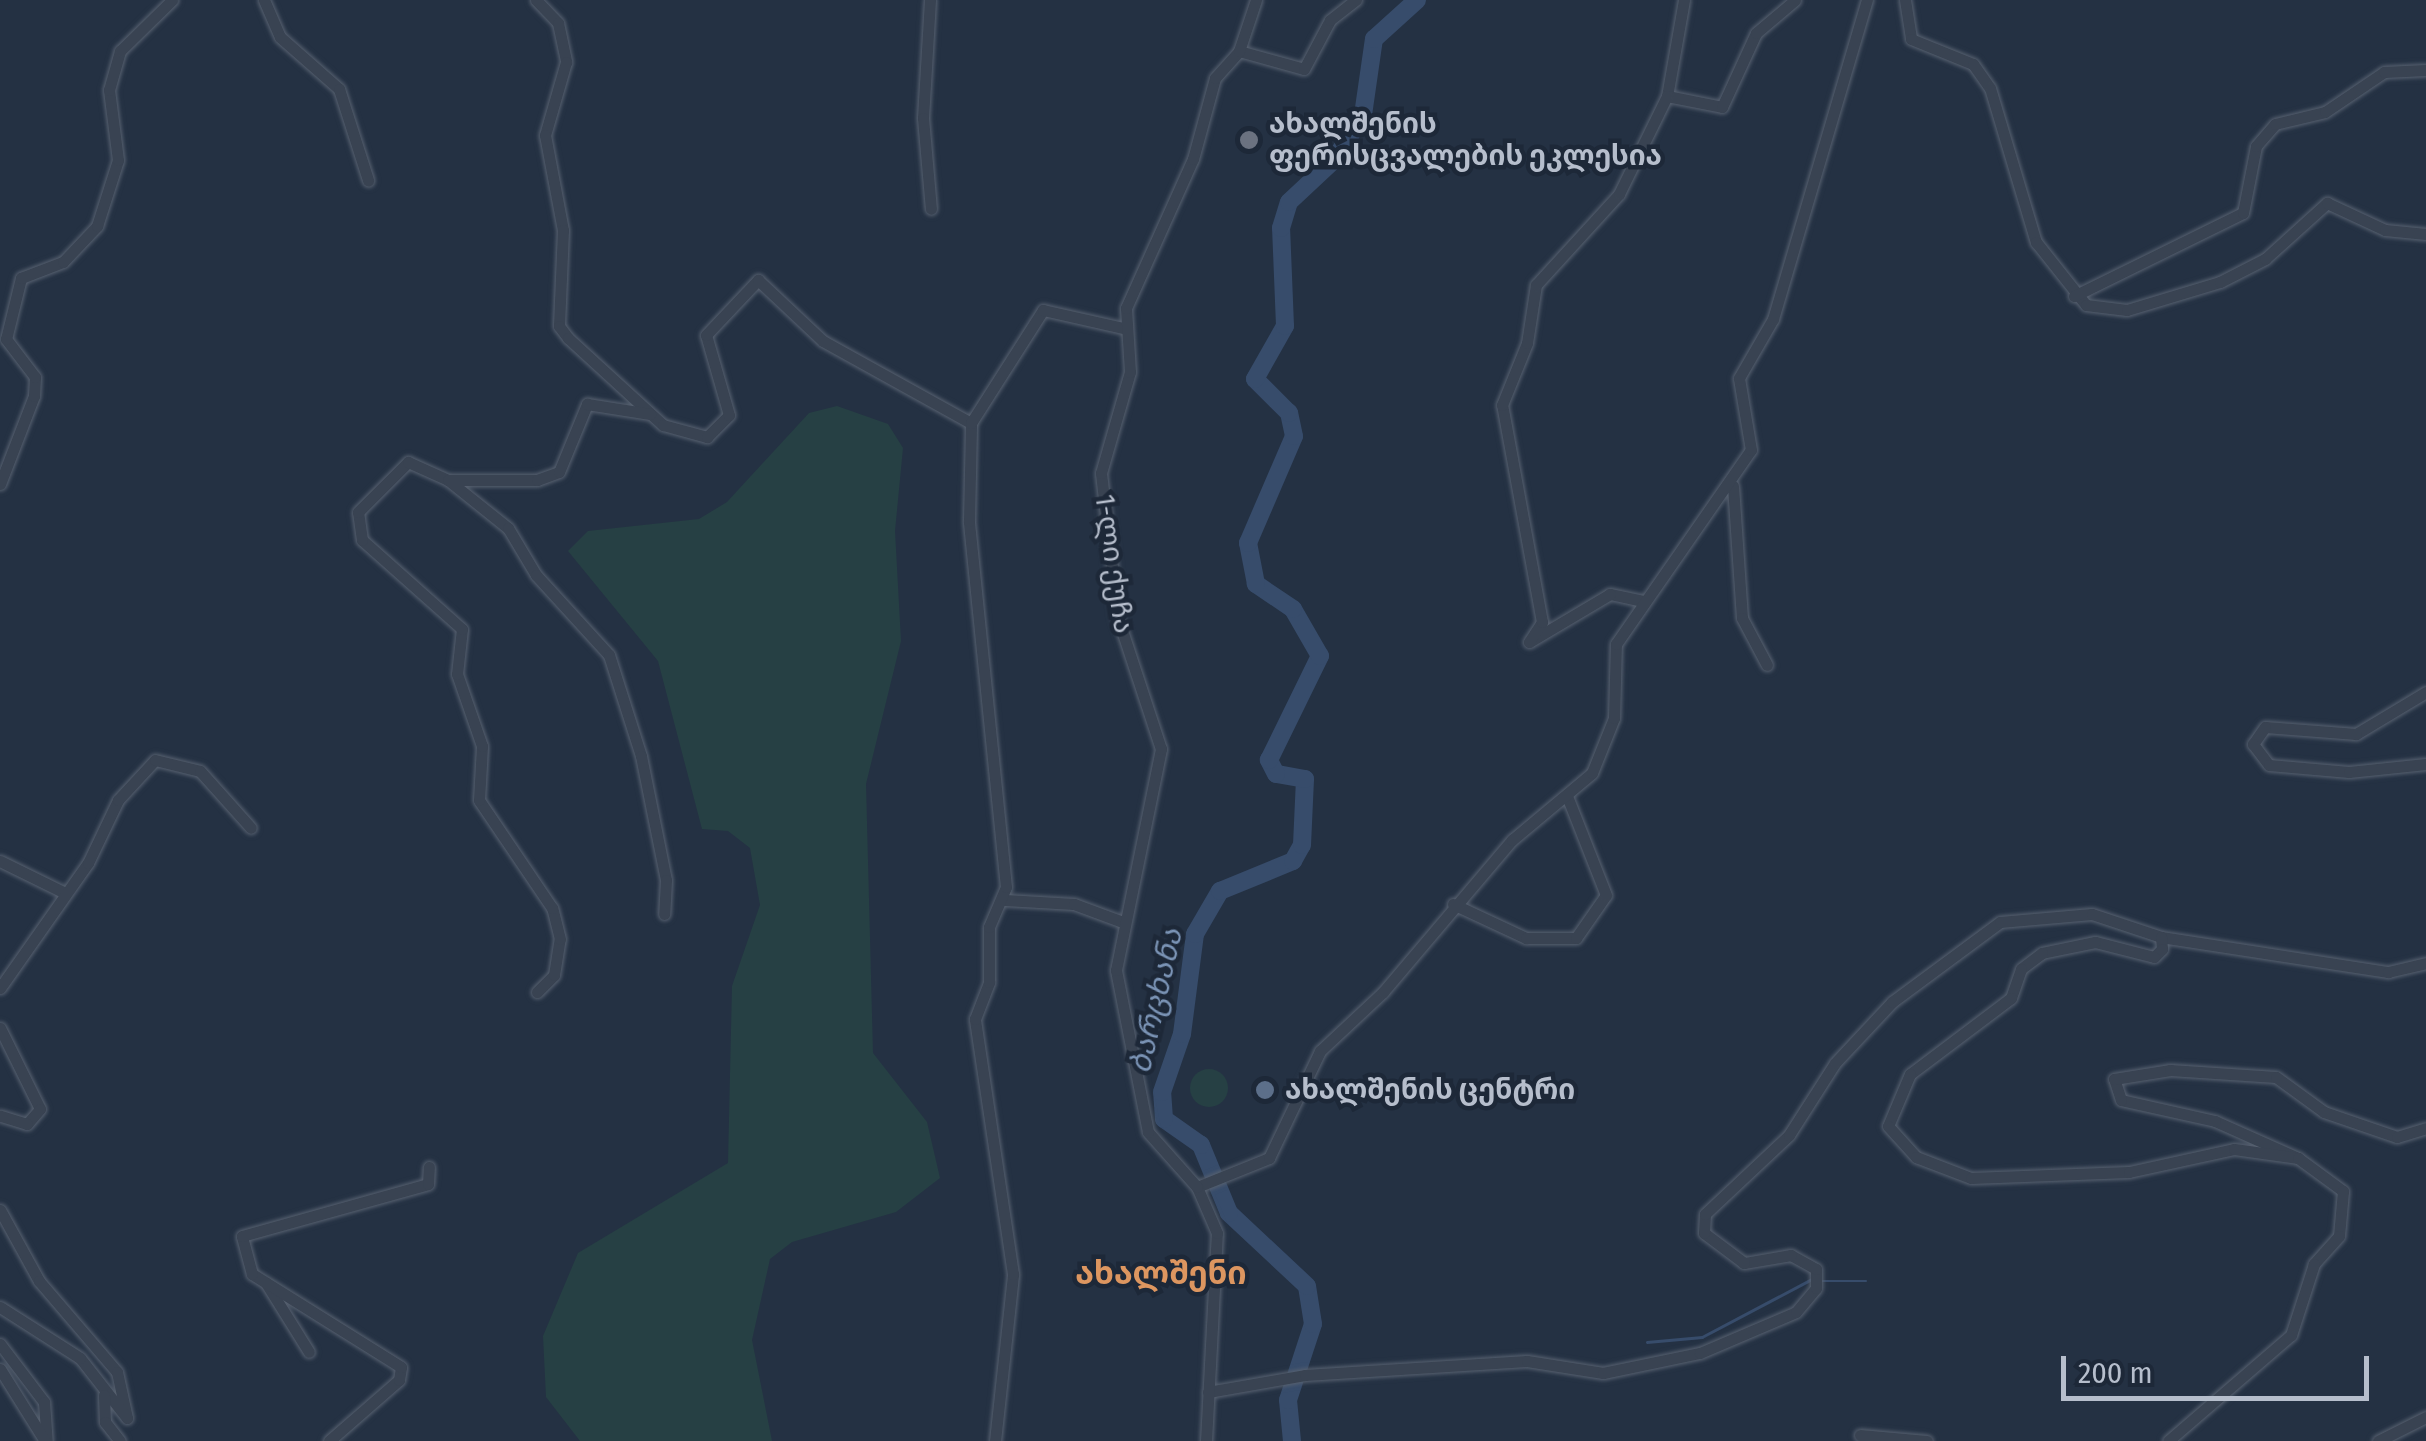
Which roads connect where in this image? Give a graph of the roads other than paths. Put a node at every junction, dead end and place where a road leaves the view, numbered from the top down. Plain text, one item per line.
1 (172, 0) edge
2 (264, 0) edge
3 (536, 0) edge
4 (930, 0) edge
5 (1256, 0) edge
6 (1356, 0) edge
7 (1684, 0) edge
8 (1796, 0) edge
9 (1867, 0) edge
10 (1905, 0) edge
11 (1239, 51) junction
12 (2426, 70) edge
13 (1667, 96) junction
14 (368, 180) dead end
15 (931, 209) dead end
16 (2425, 233) edge
17 (2074, 296) junction
18 (1127, 329) junction
19 (654, 415) junction
20 (971, 423) junction
21 (448, 480) junction
22 (0, 484) edge
23 (1733, 486) junction
24 (1643, 600) junction
25 (1767, 665) dead end
26 (2426, 692) edge
27 (2426, 764) edge
28 (1567, 796) junction
29 (251, 828) dead end
30 (0, 861) edge
31 (65, 893) junction
32 (1005, 900) junction
33 (1454, 904) junction
34 (664, 914) dead end
35 (1120, 921) junction
36 (2161, 937) junction
37 (2426, 963) edge
38 (0, 988) edge
39 (537, 992) dead end
40 (0, 1028) edge
41 (0, 1116) edge
42 (2426, 1128) edge
43 (2298, 1158) junction
44 (429, 1166) dead end
45 (1200, 1185) junction
46 (0, 1210) edge
47 (263, 1280) junction
48 (0, 1307) edge
49 (0, 1344) edge
50 (310, 1352) dead end
51 (0, 1369) edge
52 (1208, 1392) junction
53 (104, 1395) junction
54 (2426, 1417) edge
55 (1860, 1434) dead end
56 (46, 1441) edge
57 (120, 1441) edge
58 (330, 1441) edge
59 (995, 1441) edge
60 (1206, 1441) edge
61 (1927, 1441) edge
62 (2168, 1441) edge
63 (2378, 1441) edge

1 - 22 street
2 - 14 street
3 - 19 street
4 - 15 street
5 - 11 street, 1-ლი ქუჩა
6 - 11 street
7 - 13 street
8 - 13 street
9 - 23 street
10 - 17 street
11 - 18 street, 1-ლი ქუჩა
12 - 17 street
13 - 24 street
16 - 17 street
18 - 20 street
18 - 35 street, 1-ლი ქუჩა
19 - 20 street
19 - 21 street
20 - 32 street
21 - 34 street
21 - 39 street
23 - 24 street
23 - 25 street
24 - 28 street
26 - 27 street
28 - 33 street
28 - 33 street
29 - 31 street
30 - 31 street
31 - 38 street
32 - 35 street
32 - 59 street
33 - 45 street
35 - 45 street, 1-ლი ქუჩა
36 - 37 street
36 - 43 street
36 - 52 street
40 - 41 street
42 - 43 street
43 - 62 street
44 - 47 street
45 - 52 street, 1-ლი ქუჩა
46 - 53 street
47 - 50 street
47 - 58 street
48 - 53 street
49 - 56 street
51 - 56 street
52 - 60 street, 1-ლი ქუჩა
53 - 57 street
54 - 63 street
55 - 61 street

